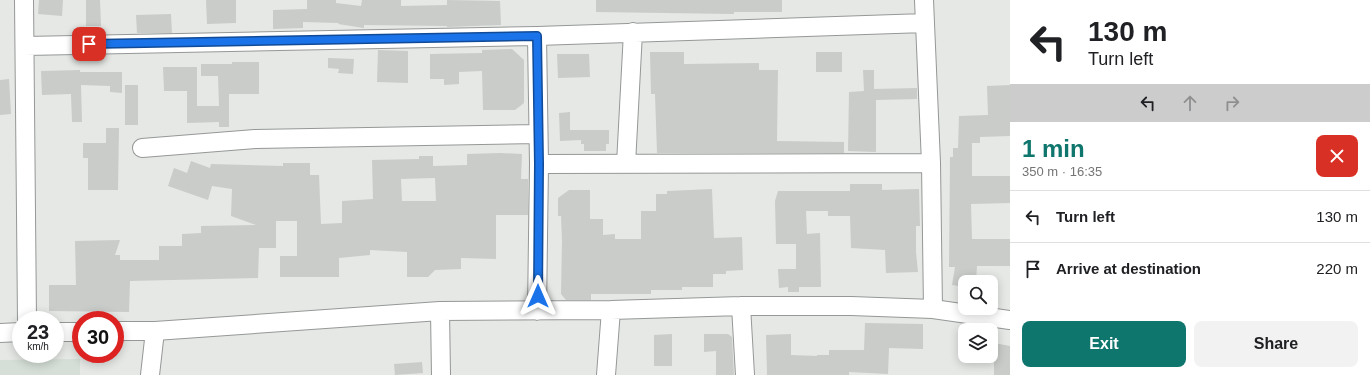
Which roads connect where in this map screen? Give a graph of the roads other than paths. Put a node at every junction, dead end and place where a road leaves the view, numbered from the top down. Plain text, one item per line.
1 (24, 0) edge
2 (924, 0) edge
3 (925, 23) junction
4 (633, 32) junction
5 (537, 36) junction
6 (25, 46) junction
7 (538, 134) junction
8 (142, 148) dead end
9 (931, 163) junction
10 (539, 164) junction
11 (626, 164) junction
12 (741, 306) junction
13 (933, 309) junction
14 (611, 310) junction
15 (27, 311) edge
16 (440, 312) junction
17 (538, 312) junction
18 (1010, 320) edge
19 (124, 331) edge
20 (155, 331) junction
21 (12, 332) edge
22 (0, 333) edge
23 (150, 375) edge
24 (441, 375) edge
25 (606, 375) edge
26 (745, 375) edge

1 - 6 street
2 - 3 street
3 - 4 street
3 - 9 street
4 - 5 street
4 - 11 street
5 - 6 street
5 - 7 street
6 - 15 street
7 - 8 street
7 - 10 street
9 - 11 street
9 - 13 street
10 - 11 street
10 - 17 street
12 - 13 street
12 - 14 street
12 - 26 street
13 - 18 street
14 - 17 street
14 - 25 street
16 - 17 street
16 - 20 street
16 - 24 street
19 - 20 street
20 - 23 street
21 - 22 street

